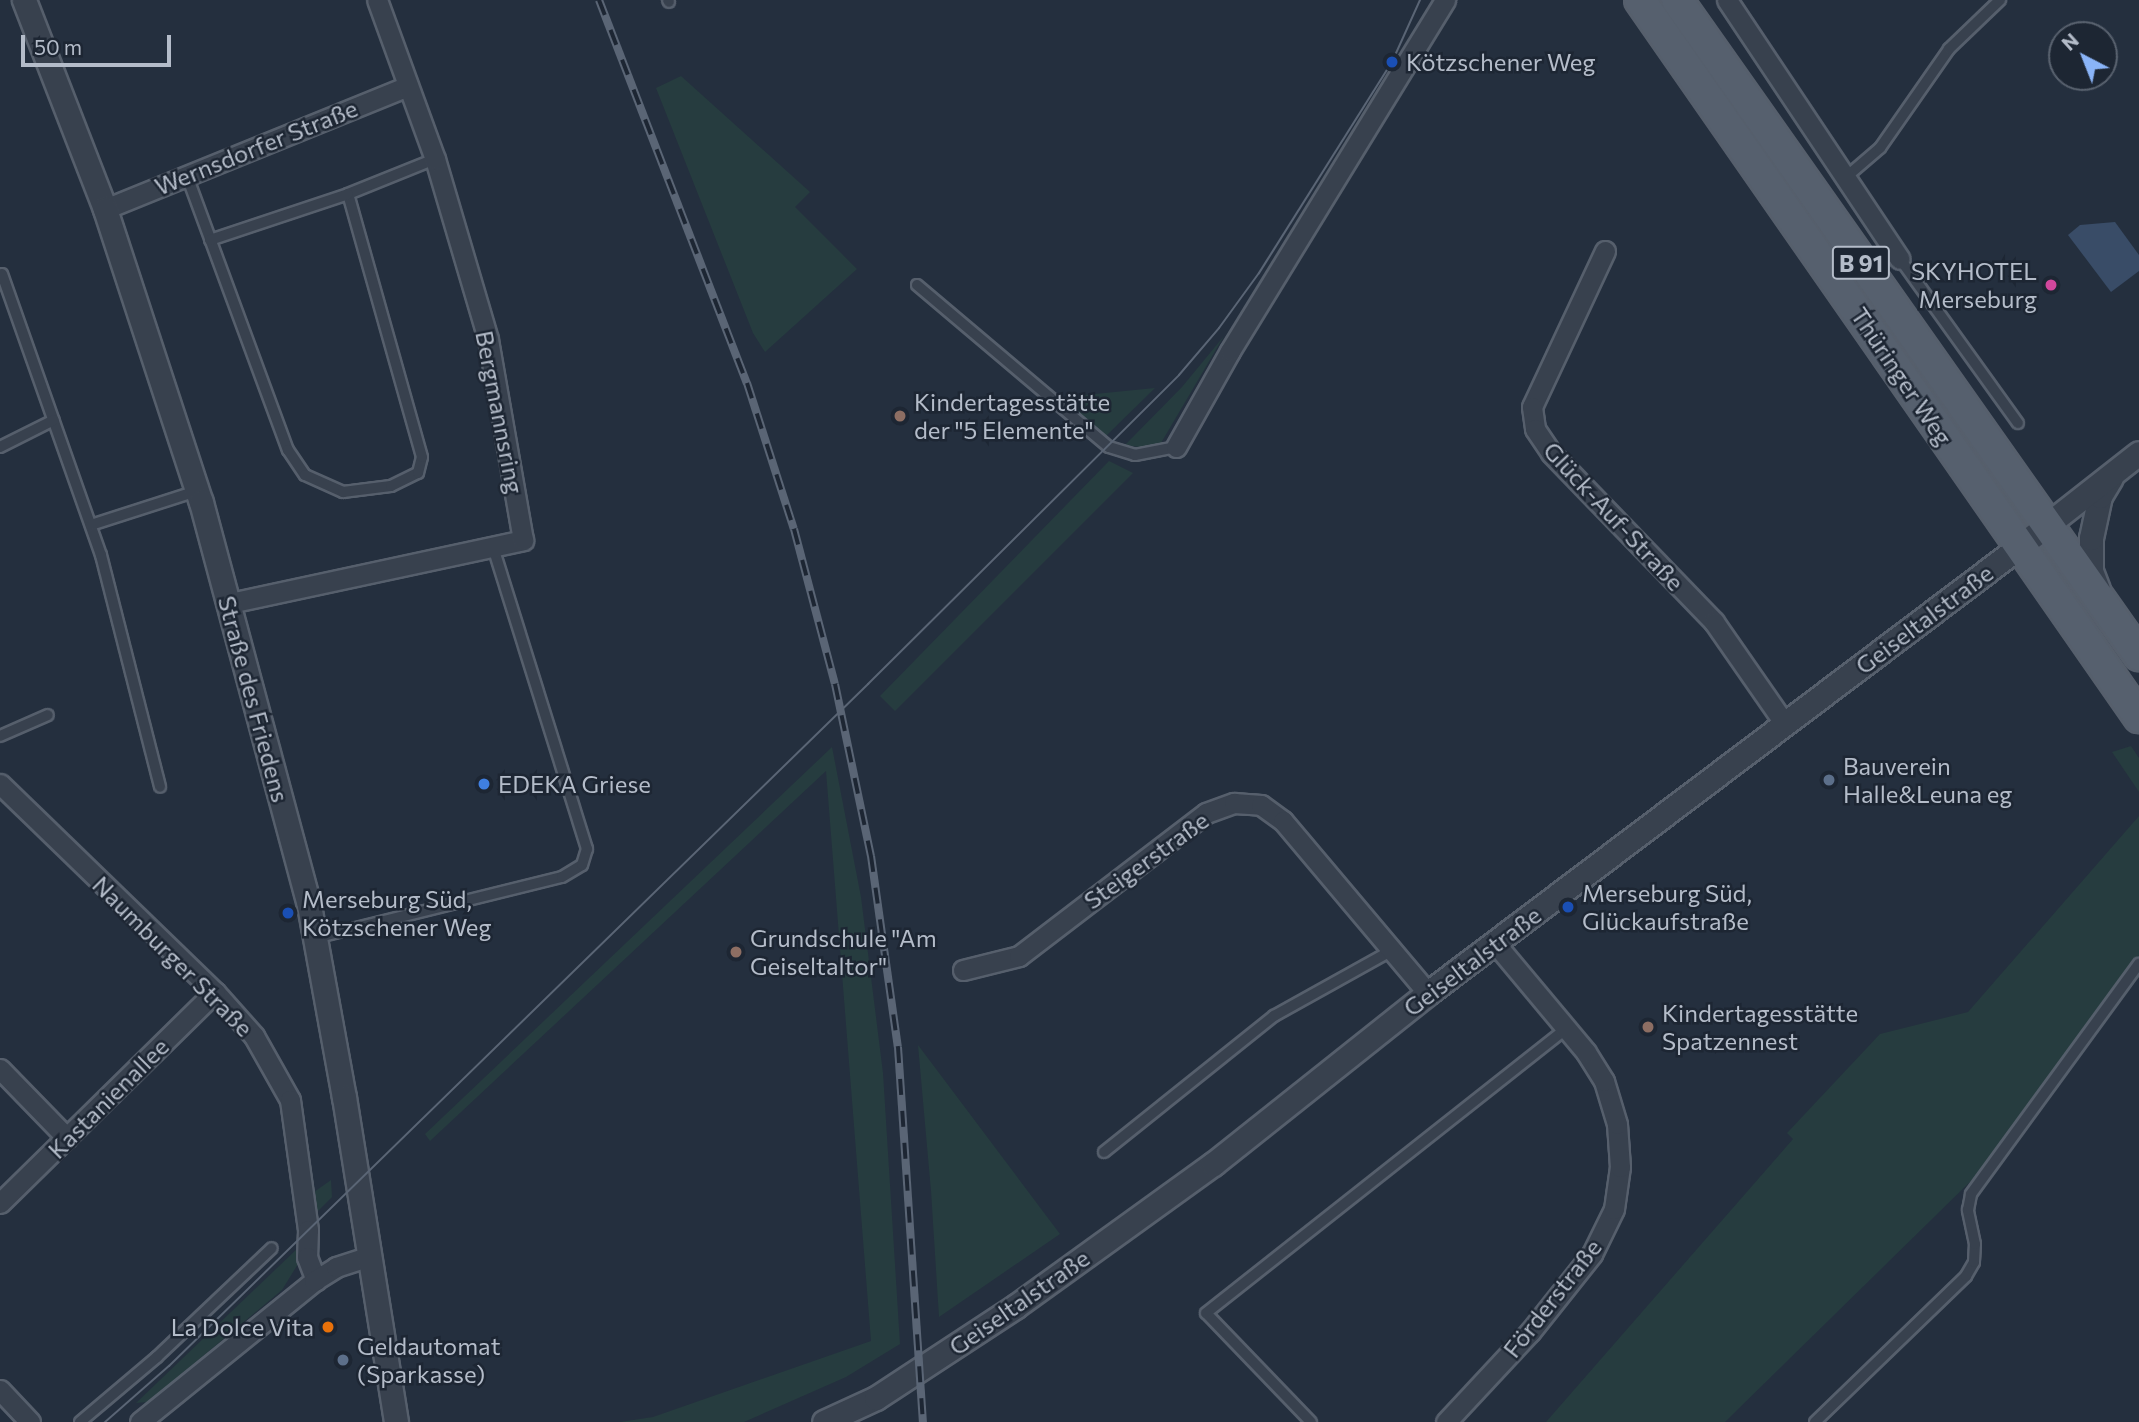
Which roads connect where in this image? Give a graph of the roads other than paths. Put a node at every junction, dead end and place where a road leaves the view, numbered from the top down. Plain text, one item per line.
1 (24, 0) edge
2 (377, 0) edge
3 (1445, 0) edge
4 (1640, 0) edge
5 (1677, 0) edge
6 (1727, 0) edge
7 (2000, 0) edge
8 (408, 86) junction
9 (435, 159) junction
10 (187, 176) junction
11 (1845, 178) junction
12 (348, 194) junction
13 (1816, 199) junction
14 (105, 209) junction
15 (210, 240) junction
16 (1605, 251) dead end
17 (1900, 259) joint
18 (2, 274) dead end
19 (917, 285) dead end
20 (54, 420) junction
21 (2018, 423) dead end
22 (0, 447) edge
23 (1176, 447) joint
24 (2139, 453) edge
25 (2115, 471) junction
26 (197, 491) junction
27 (2046, 524) junction
28 (91, 525) junction
29 (493, 547) junction
30 (2019, 547) junction
31 (230, 603) junction
32 (2104, 605) junction
33 (2139, 655) edge
34 (48, 715) dead end
35 (2139, 717) edge
36 (1785, 723) junction
37 (0, 736) edge
38 (0, 784) edge
39 (160, 787) dead end
40 (315, 938) junction
41 (1495, 943) junction
42 (1391, 951) junction
43 (2139, 964) edge
44 (963, 970) dead end
45 (215, 992) junction
46 (1428, 993) junction
47 (1567, 1028) junction
48 (0, 1069) edge
49 (67, 1138) junction
50 (1104, 1152) dead end
51 (0, 1203) edge
52 (272, 1248) dead end
53 (369, 1256) junction
54 (316, 1280) junction
55 (0, 1390) edge
56 (30, 1422) edge
57 (80, 1422) edge
58 (140, 1422) edge
59 (396, 1422) edge
60 (824, 1422) edge
61 (1311, 1422) edge
62 (1446, 1422) edge
63 (1815, 1422) edge

1 - 14 street, Straße des Friedens
2 - 8 street, Bergmannsring
3 - 23 street
4 - 30 main road, Thüringer Weg / B 91
5 - 13 main road, Thüringer Weg / B 91
6 - 11 street
7 - 11 lane
8 - 9 street, Bergmannsring
8 - 10 street, Wernsdorfer Straße
9 - 12 lane
9 - 29 street, Bergmannsring
10 - 14 street, Wernsdorfer Straße
10 - 15 lane
11 - 13 street
11 - 17 street
12 - 15 lane
12 - 15 lane
13 - 27 main road, Thüringer Weg / B 91
14 - 26 street, Straße des Friedens
16 - 36 street, Glück-Auf-Straße
17 - 21 lane
18 - 20 lane
19 - 23 lane
20 - 22 lane
20 - 28 lane
24 - 25 street, Geiseltalstraße
25 - 27 street, Geiseltalstraße
25 - 32 street
26 - 28 lane
26 - 31 street, Straße des Friedens
27 - 30 street, Geiseltalstraße
27 - 32 main road, B 91
28 - 39 lane
29 - 31 street, Bergmannsring
29 - 40 lane
30 - 35 main road, B 91
30 - 36 street, Geiseltalstraße
31 - 40 street, Straße des Friedens
32 - 33 main road, B 91
34 - 37 lane
36 - 41 street, Geiseltalstraße
38 - 45 street, Naumburger Straße
40 - 53 street, Straße des Friedens
41 - 46 street, Geiseltalstraße
41 - 47 street, Förderstraße
42 - 44 street, Steigerstraße
42 - 46 street, Steigerstraße
42 - 50 lane
43 - 63 lane
45 - 49 street, Kastanienallee
45 - 54 street, Naumburger Straße
46 - 60 street, Geiseltalstraße
47 - 61 lane
47 - 62 street, Förderstraße
48 - 49 street
49 - 51 street, Kastanienallee
52 - 57 lane
53 - 54 street
53 - 59 street, Straße des Friedens
54 - 58 street
55 - 56 street

